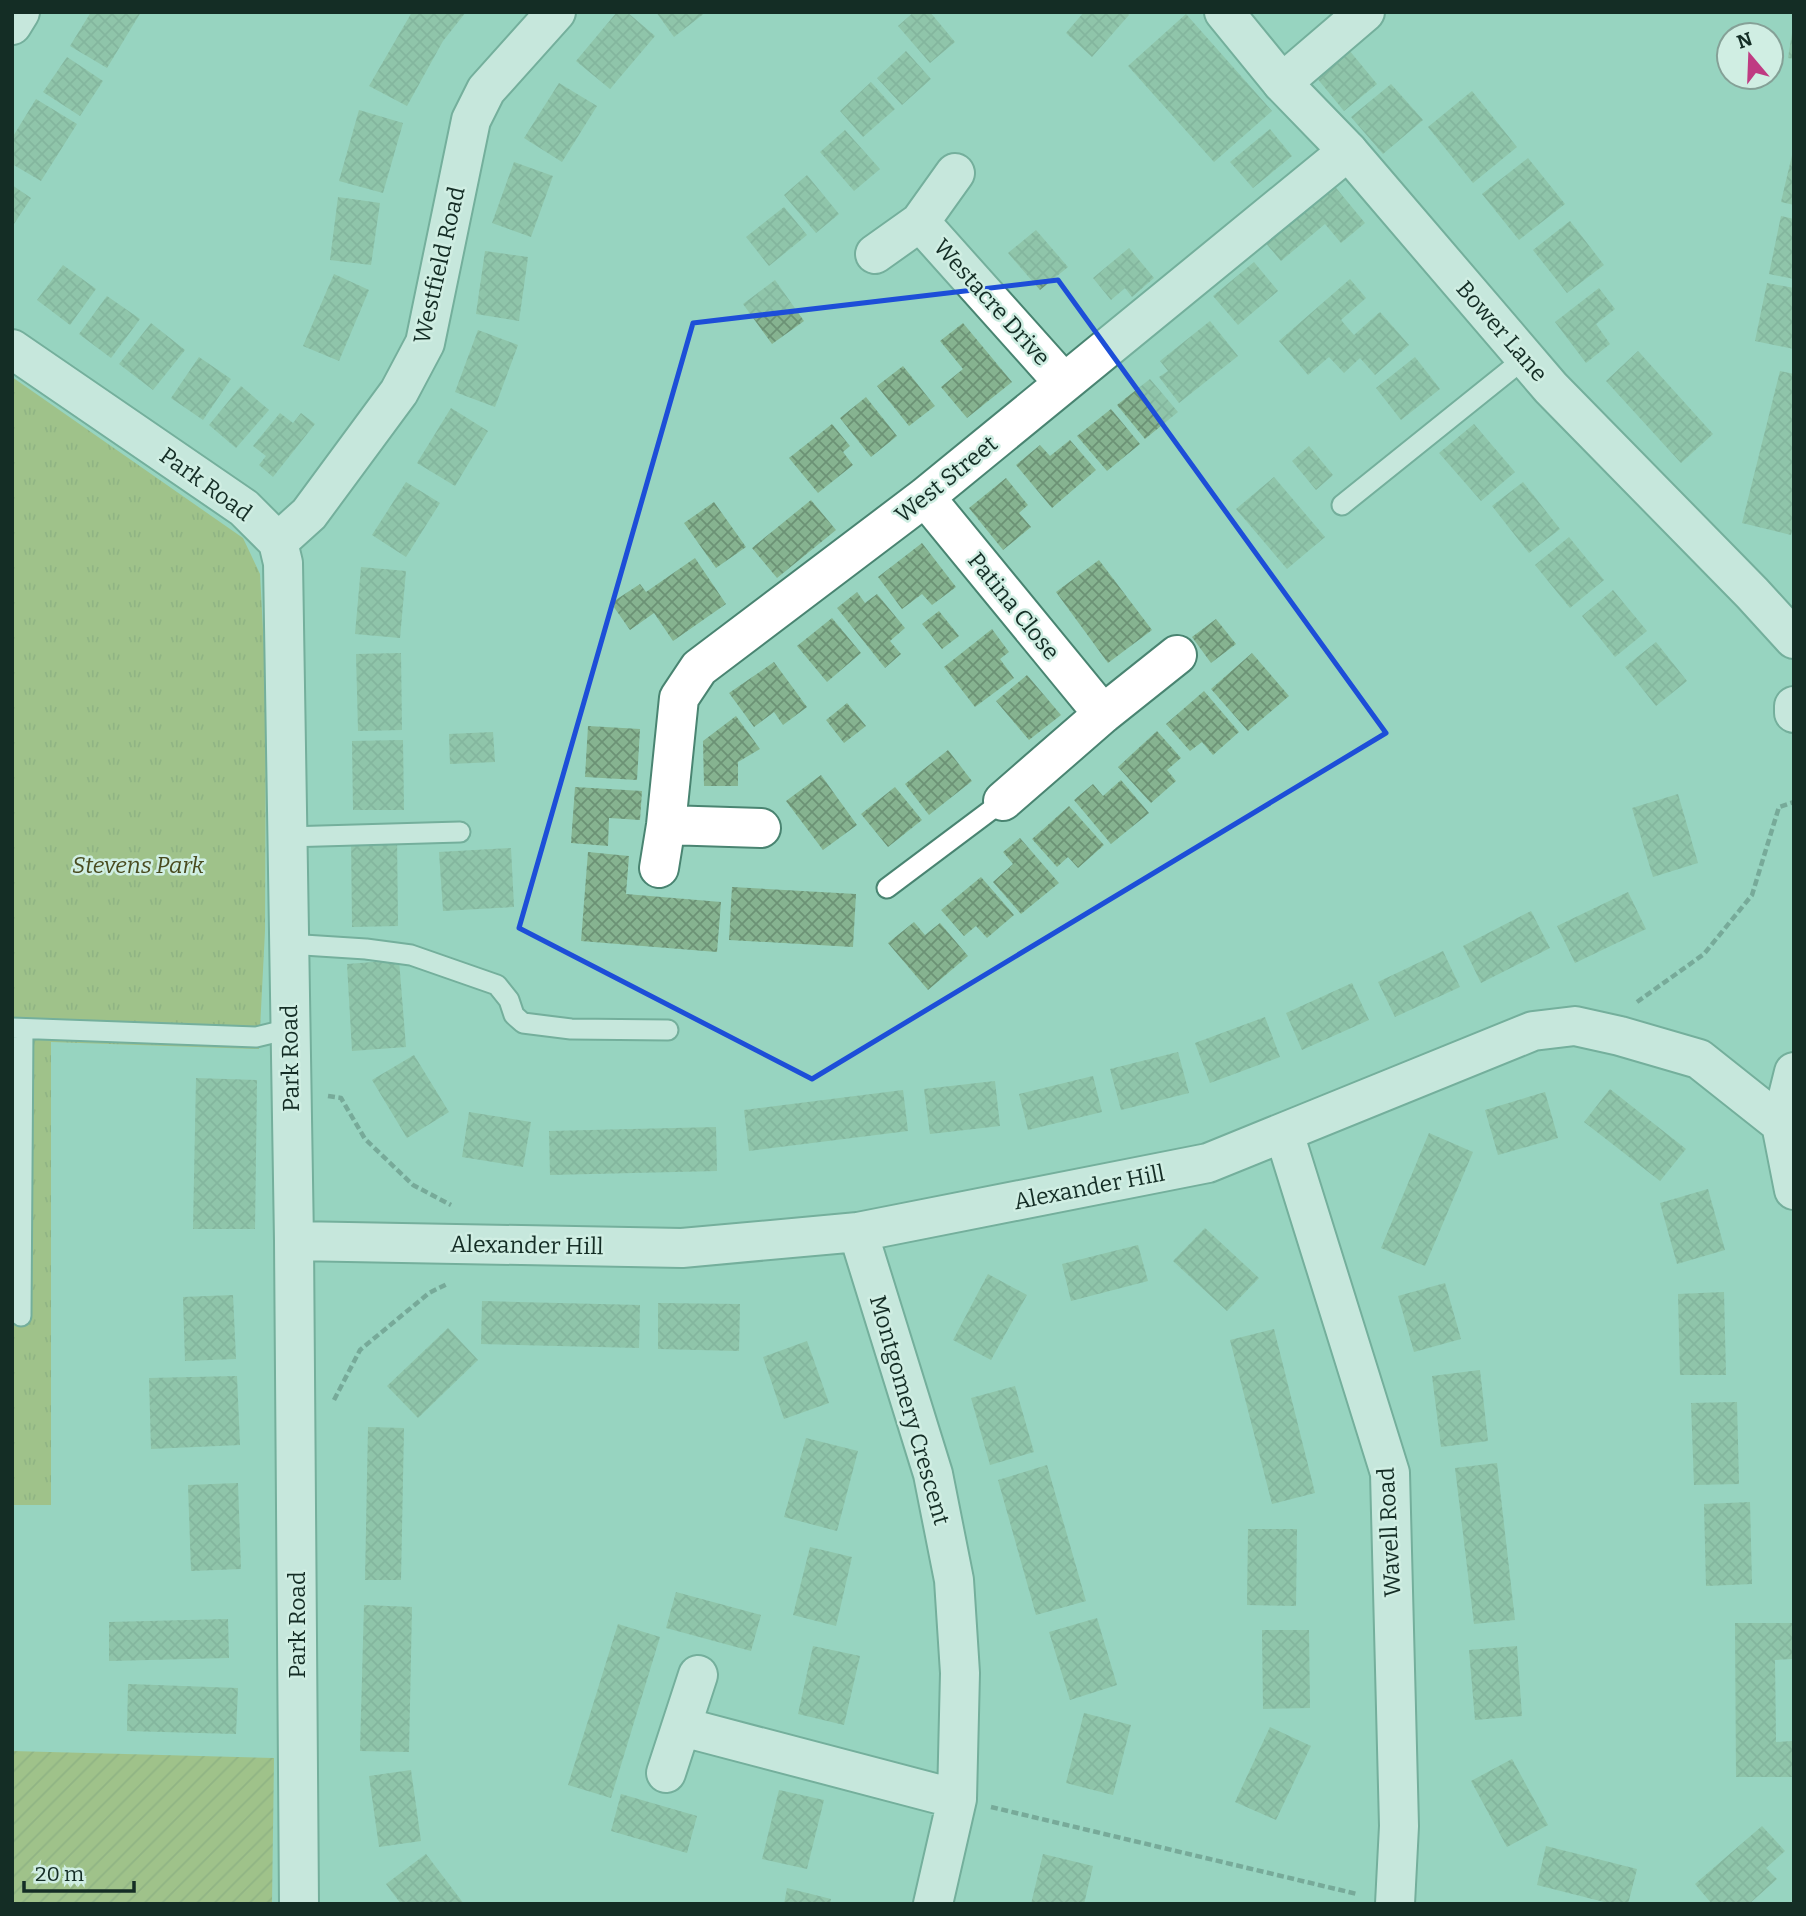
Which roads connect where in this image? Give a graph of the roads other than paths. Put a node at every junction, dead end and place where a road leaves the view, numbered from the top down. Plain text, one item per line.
1 (20, 12) edge
2 (556, 12) edge
3 (1224, 12) edge
4 (1365, 12) edge
5 (12, 25) edge
6 (1282, 83) junction
7 (1348, 151) junction
8 (955, 173) dead end
9 (920, 222) junction
10 (874, 254) dead end
11 (12, 349) edge
12 (1525, 358) junction
13 (1064, 383) junction
14 (925, 497) junction
15 (1342, 505) dead end
16 (278, 542) junction
17 (1794, 639) edge
18 (1177, 655) dead end
19 (1794, 706) edge
20 (1794, 713) edge
21 (1103, 714) junction
22 (1003, 801) joint
23 (666, 825) junction
24 (761, 828) dead end
25 (460, 832) dead end
26 (286, 837) junction
27 (659, 868) dead end
28 (887, 888) dead end
29 (288, 944) junction
30 (18, 1029) edge
31 (289, 1029) junction
32 (668, 1030) dead end
33 (1794, 1072) edge
34 (1781, 1124) junction
35 (1284, 1133) junction
36 (1794, 1190) edge
37 (858, 1232) junction
38 (294, 1241) junction
39 (21, 1316) dead end
40 (698, 1675) dead end
41 (683, 1727) junction
42 (666, 1773) dead end
43 (957, 1799) junction
44 (299, 1904) edge
45 (933, 1904) edge
46 (1396, 1904) edge

1 - 5 street
2 - 16 street, Westfield Road
3 - 6 street, Bower Lane
4 - 6 street
6 - 7 street, Bower Lane
7 - 12 street, Bower Lane
7 - 13 street, West Street
8 - 9 street, Westacre Drive
9 - 10 street, Westacre Drive
9 - 13 street, Westacre Drive
11 - 16 street, Park Road
12 - 15 lane
12 - 17 street, Bower Lane
13 - 14 street, West Street
14 - 21 street, Patina Close
14 - 23 street, West Street
16 - 26 street, Park Road
18 - 21 street
19 - 20 street
21 - 22 street
22 - 28 lane
23 - 24 street
23 - 27 street, West Street
25 - 26 lane
26 - 29 street, Park Road
29 - 31 street, Park Road
29 - 32 lane
30 - 31 lane
30 - 39 lane
31 - 38 street, Park Road
33 - 34 street
34 - 35 street, Alexander Hill
34 - 36 street
35 - 37 street, Alexander Hill
35 - 46 street, Wavell Road
37 - 38 street, Alexander Hill
37 - 43 street, Montgomery Crescent
38 - 44 street, Park Road
40 - 41 street
41 - 42 street
41 - 43 street
43 - 45 street, Montgomery Crescent

